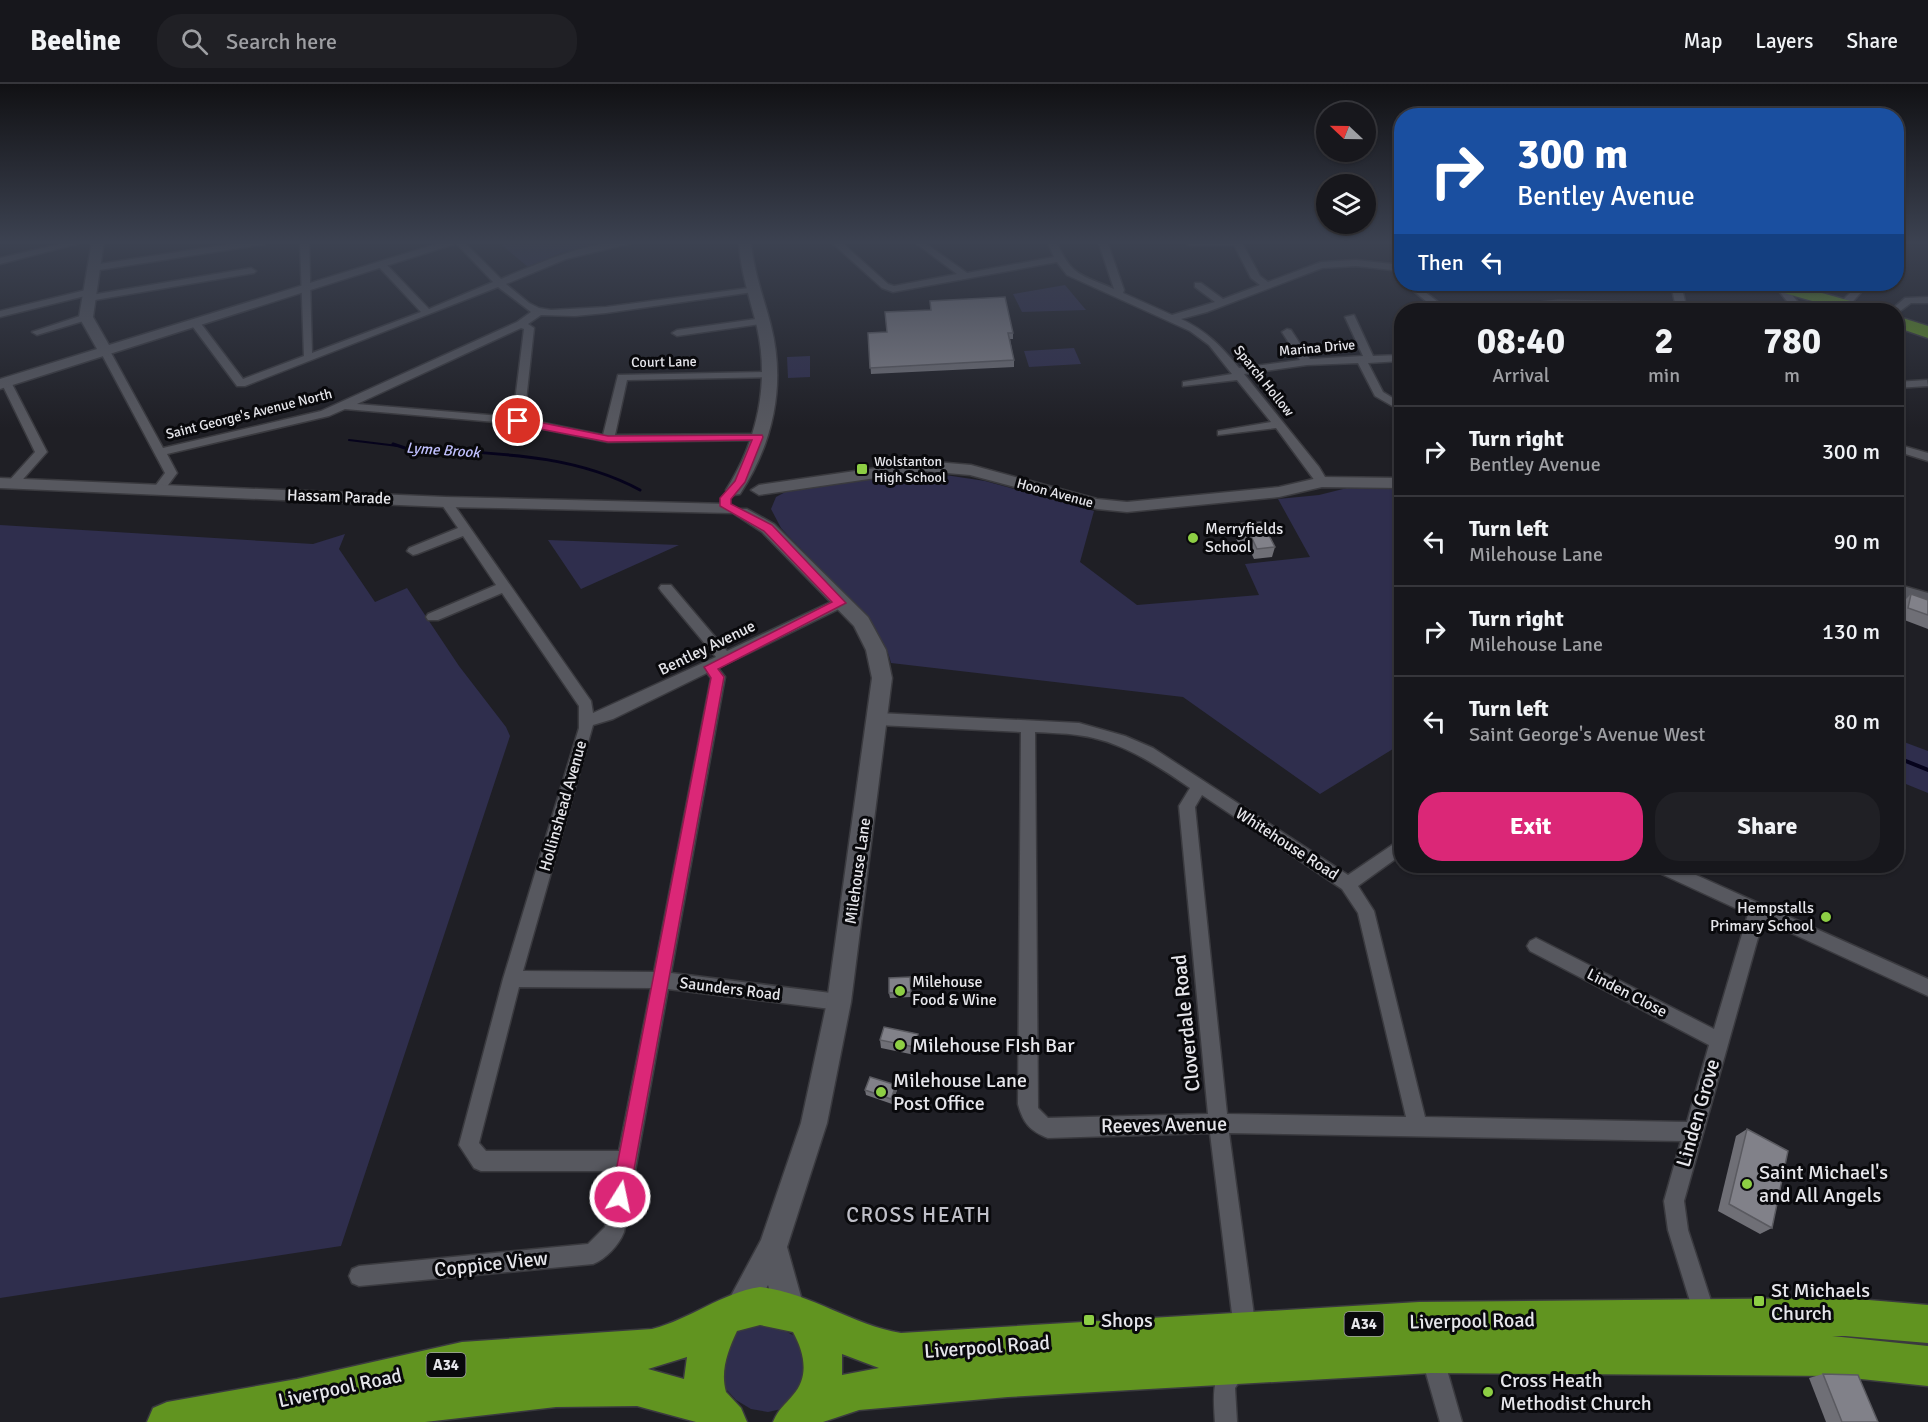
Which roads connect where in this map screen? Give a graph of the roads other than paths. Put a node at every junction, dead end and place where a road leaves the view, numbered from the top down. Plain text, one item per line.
1 (49, 303) edge
2 (88, 303) edge
3 (257, 303) edge
4 (306, 303) edge
5 (418, 303) edge
6 (451, 303) edge
7 (527, 303) edge
8 (649, 303) edge
9 (757, 303) edge
10 (1134, 303) edge
11 (1218, 303) edge
12 (1203, 310) junction
13 (538, 312) junction
14 (427, 313) junction
15 (0, 314) edge
16 (86, 317) junction
17 (1350, 317) dead end
18 (1171, 319) junction
19 (763, 321) junction
20 (195, 323) junction
21 (521, 324) junction
22 (1904, 324) edge
23 (1194, 329) junction
24 (37, 332) dead end
25 (1287, 332) dead end
26 (1928, 332) edge
27 (677, 333) dead end
28 (112, 349) junction
29 (311, 358) junction
30 (1365, 358) junction
31 (1394, 358) edge
32 (1307, 362) junction
33 (1238, 374) junction
34 (770, 375) junction
35 (3, 383) edge
36 (1927, 383) edge
37 (1187, 384) dead end
38 (1904, 384) edge
39 (1394, 404) edge
40 (346, 406) junction
41 (518, 421) junction
42 (1279, 424) junction
43 (1222, 433) dead end
44 (758, 437) junction
45 (608, 439) junction
46 (1904, 450) edge
47 (161, 452) junction
48 (1928, 457) edge
49 (749, 462) junction
50 (1322, 482) junction
51 (7, 483) edge
52 (1394, 483) edge
53 (159, 489) junction
54 (760, 495) junction
55 (446, 502) junction
56 (733, 502) junction
57 (768, 528) junction
58 (465, 530) junction
59 (413, 551) dead end
60 (503, 587) junction
61 (666, 588) dead end
62 (1904, 592) edge
63 (1928, 599) edge
64 (840, 603) junction
65 (433, 616) dead end
66 (718, 663) junction
67 (878, 719) junction
68 (586, 721) junction
69 (1028, 726) junction
70 (1199, 786) junction
71 (1394, 851) edge
72 (1676, 873) edge
73 (1348, 884) junction
74 (1757, 911) junction
75 (1536, 946) dead end
76 (512, 979) junction
77 (663, 980) junction
78 (1928, 988) edge
79 (839, 1002) junction
80 (1718, 1040) junction
81 (1218, 1123) junction
82 (1417, 1125) junction
83 (1692, 1132) junction
84 (626, 1161) junction
85 (773, 1247) junction
86 (359, 1276) dead end
87 (731, 1314) junction
88 (799, 1315) junction
89 (1705, 1316) junction
90 (1928, 1324) edge
91 (1245, 1346) junction
92 (1431, 1353) junction
93 (1928, 1366) edge
94 (799, 1417) edge
95 (721, 1418) edge
96 (1225, 1419) edge
97 (167, 1422) edge
98 (306, 1422) edge
99 (1451, 1422) edge

1 - 15 street
2 - 16 main road
3 - 20 main road
4 - 29 street
5 - 14 street
6 - 14 street
7 - 13 street
8 - 13 street
9 - 19 main road
10 - 18 street, Sparch Hollow
11 - 12 street
12 - 18 street
12 - 23 street
13 - 21 street, Saint George's Avenue North
14 - 29 street
16 - 24 street
16 - 28 main road
17 - 30 street
18 - 23 street, Sparch Hollow
19 - 27 street
19 - 34 main road
20 - 28 main road
20 - 29 street
21 - 40 street, Saint George's Avenue North
21 - 41 street
22 - 26 highway
23 - 33 street, Sparch Hollow
25 - 32 street
28 - 35 main road
28 - 47 street
30 - 31 street, Marina Drive
30 - 32 street, Marina Drive
30 - 39 street
32 - 33 street, Marina Drive
33 - 37 street, Marina Drive
33 - 42 street, Sparch Hollow
34 - 44 main road
34 - 45 street, Court Lane
35 - 51 street
36 - 38 street
40 - 41 street
40 - 47 street, Saint George's Avenue North
41 - 45 street
42 - 43 street
42 - 50 street, Sparch Hollow
44 - 45 street
44 - 49 main road
46 - 48 street
47 - 53 street
49 - 54 main road
49 - 56 main road
50 - 52 main road, Hoon Avenue
50 - 54 main road, Hoon Avenue
51 - 53 main road, Hassam Parade
53 - 55 main road, Hassam Parade
54 - 56 main road
54 - 56 main road
54 - 57 main road
55 - 56 main road, Hassam Parade
55 - 58 street, Hollinshead Avenue
56 - 57 main road, Milehouse Lane
57 - 64 main road, Milehouse Lane
58 - 59 street
58 - 60 street, Hollinshead Avenue
60 - 65 street
60 - 68 street, Hollinshead Avenue
61 - 66 street
62 - 63 main road
64 - 66 street, Bentley Avenue
64 - 67 main road, Milehouse Lane
66 - 68 street, Bentley Avenue
66 - 77 street
67 - 69 street, Whitehouse Road
67 - 79 main road, Milehouse Lane
68 - 76 street, Hollinshead Avenue
69 - 70 street, Whitehouse Road
69 - 81 street, Reeves Avenue
70 - 73 street, Whitehouse Road
70 - 81 street, Cloverdale Road
71 - 73 street
72 - 74 street
73 - 82 street, Whitehouse Road
74 - 78 street
74 - 80 street, Linden Grove
75 - 80 street, Linden Close
76 - 77 street, Saunders Road
76 - 84 street, Hollinshead Avenue
77 - 79 street, Saunders Road
77 - 84 street
79 - 85 main road, Milehouse Lane
80 - 83 street, Linden Grove
81 - 82 street, Reeves Avenue
81 - 91 street, Cloverdale Road
82 - 83 street, Reeves Avenue
83 - 89 street, Linden Grove
84 - 86 street, Coppice View
85 - 87 main road, Milehouse Lane
85 - 88 main road
87 - 88 highway, Liverpool Road
87 - 95 highway
87 - 97 highway, Liverpool Road / A34
88 - 91 highway, Liverpool Road / A34
88 - 94 highway
89 - 90 highway, Liverpool Road / A34
89 - 91 highway, Liverpool Road / A34
91 - 92 highway, Liverpool Road / A34
91 - 94 highway, Liverpool Road / A34
91 - 96 street
92 - 93 highway, Liverpool Road / A34
92 - 99 street
95 - 98 highway, Liverpool Road / A34

